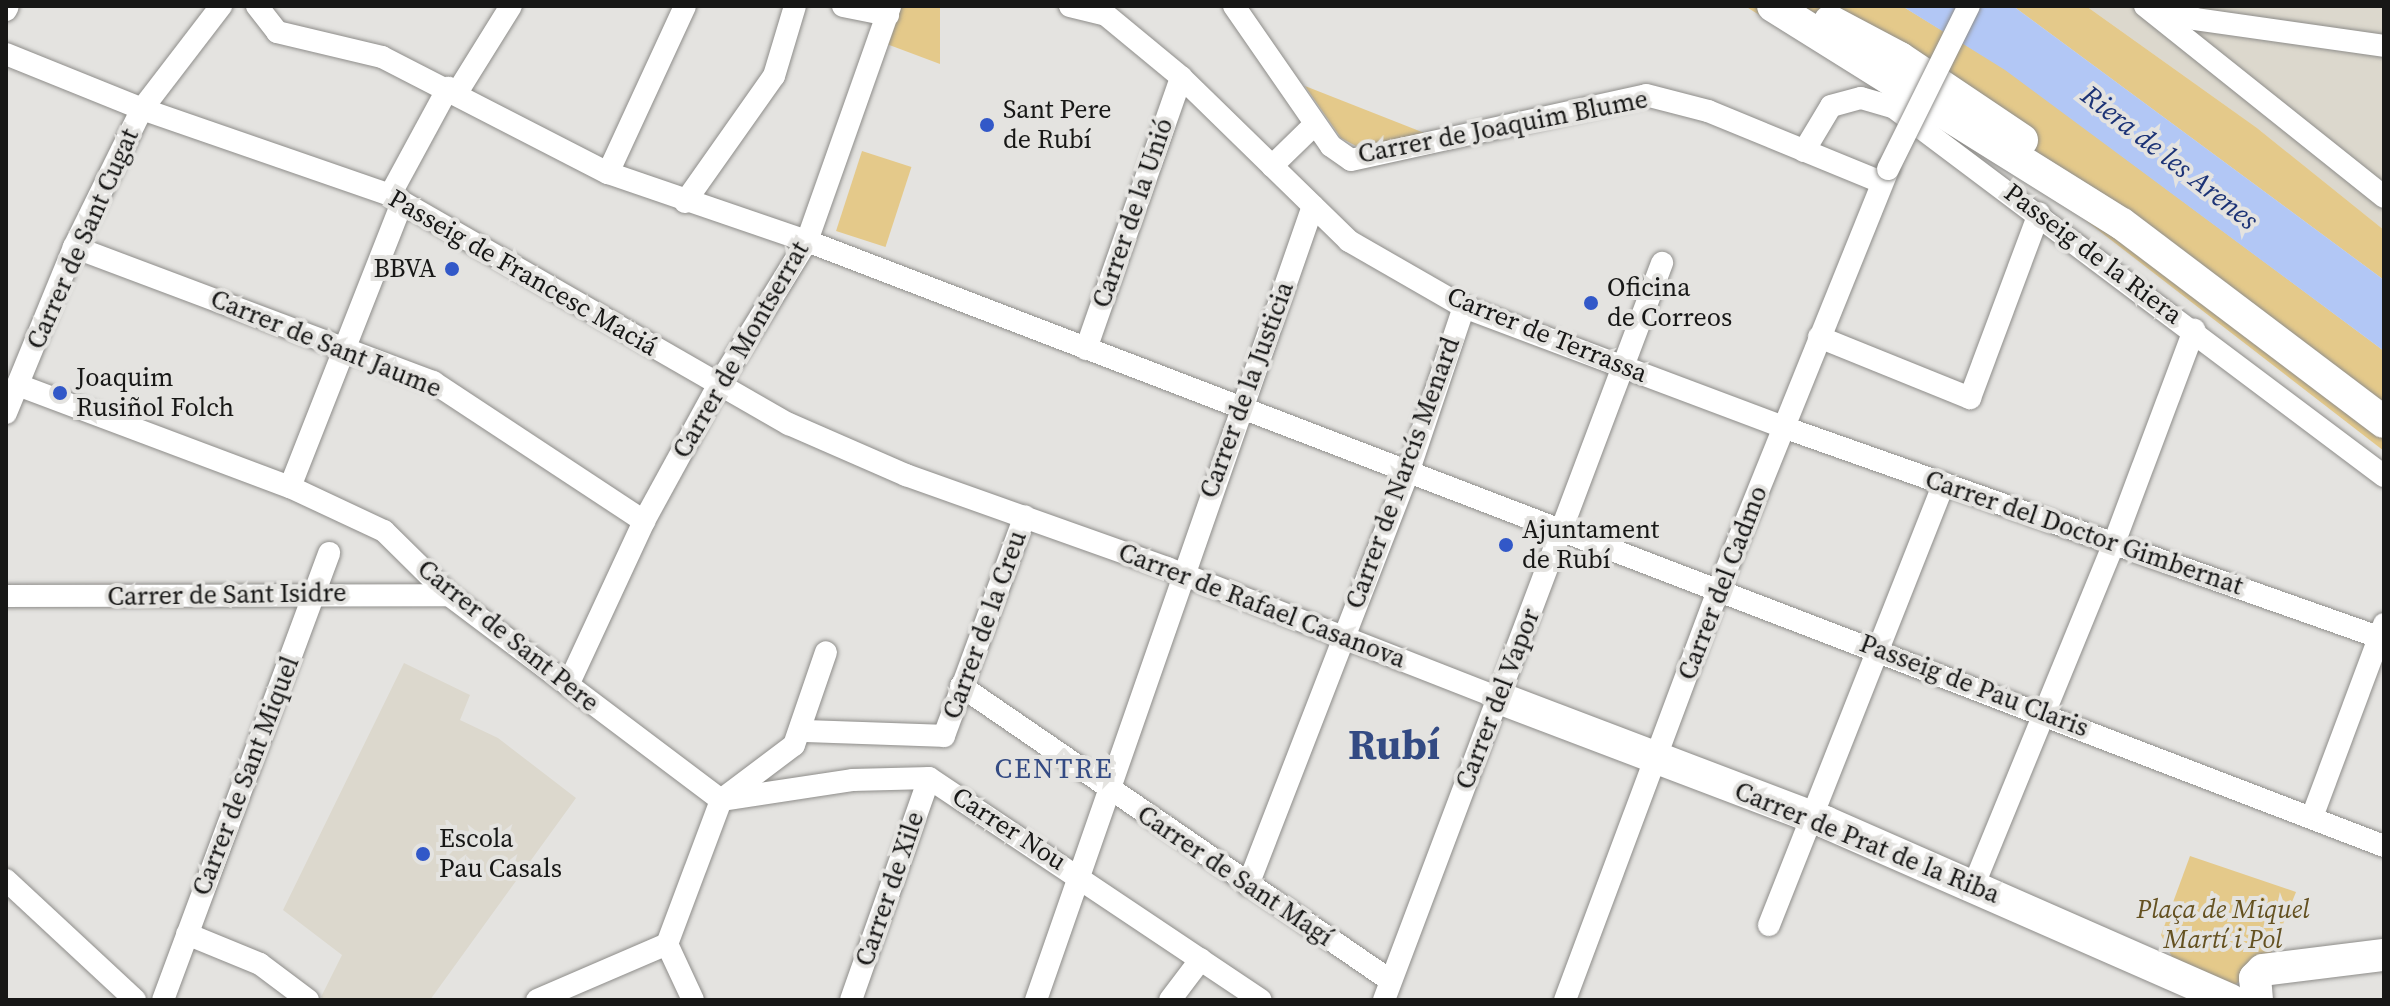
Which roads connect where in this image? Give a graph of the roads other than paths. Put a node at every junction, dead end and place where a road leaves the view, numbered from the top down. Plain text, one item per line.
1 (221, 6) edge
2 (257, 6) edge
3 (511, 6) edge
4 (685, 6) edge
5 (795, 6) edge
6 (843, 6) edge
7 (1070, 6) edge
8 (1234, 6) edge
9 (1773, 6) edge
10 (1803, 6) edge
11 (1969, 6) edge
12 (2145, 6) edge
13 (2160, 6) edge
14 (889, 11) edge
15 (2221, 23) junction
16 (2384, 46) edge
17 (6, 54) edge
18 (2217, 66) junction
19 (1181, 77) junction
20 (448, 88) junction
21 (142, 109) junction
22 (1315, 124) junction
23 (1804, 151) junction
24 (1272, 166) junction
25 (608, 173) junction
26 (1884, 175) junction
27 (2384, 197) edge
28 (396, 199) junction
29 (685, 202) junction
30 (1313, 206) junction
31 (2039, 213) junction
32 (2122, 224) junction
33 (807, 241) junction
34 (74, 247) junction
35 (1662, 263) dead end
36 (1464, 307) junction
37 (2194, 330) junction
38 (1819, 337) junction
39 (344, 347) junction
40 (1086, 349) junction
41 (1626, 368) junction
42 (719, 384) junction
43 (18, 385) junction
44 (1241, 408) junction
45 (6, 413) edge
46 (2384, 422) edge
47 (1783, 427) junction
48 (1408, 473) junction
49 (2384, 476) edge
50 (1944, 483) junction
51 (290, 487) junction
52 (1025, 516) junction
53 (644, 521) junction
54 (1562, 528) junction
55 (2114, 543) junction
56 (329, 553) dead end
57 (1182, 575) junction
58 (1719, 588) junction
59 (312, 592) junction
60 (449, 595) junction
61 (6, 596) edge
62 (2383, 633) edge
63 (1341, 638) junction
64 (1879, 649) junction
65 (826, 652) dead end
66 (568, 685) junction
67 (961, 686) junction
68 (1499, 698) junction
69 (2046, 713) junction
70 (802, 731) junction
71 (1656, 758) junction
72 (929, 778) junction
73 (1107, 789) junction
74 (721, 800) junction
75 (2312, 817) junction
76 (1812, 819) junction
77 (2384, 846) edge
78 (1080, 876) junction
79 (6, 880) edge
80 (1248, 885) junction
81 (1973, 887) junction
82 (1769, 925) dead end
83 (187, 934) junction
84 (667, 944) junction
85 (2384, 955) edge
86 (1201, 959) junction
87 (1388, 991) edge
88 (135, 1000) edge
89 (163, 1000) edge
90 (308, 1000) edge
91 (537, 1000) edge
92 (693, 1000) edge
93 (851, 1000) edge
94 (1036, 1000) edge
95 (1170, 1000) edge
96 (1261, 1000) edge
97 (1565, 1000) edge
98 (2230, 1000) edge
99 (2257, 1000) edge

1 - 21 street, Carrer de Sant Cugat
2 - 20 street, Passeig de Pau Claris
3 - 20 street
4 - 25 street
5 - 29 street
6 - 14 street
7 - 19 street, Carrer de Terrassa
8 - 22 street
9 - 32 main road
10 - 32 main road
11 - 26 street, Carrer del Cadmo, bridge
12 - 18 street
13 - 15 street
14 - 33 street, Carrer de Montserrat
15 - 16 street
15 - 18 street
17 - 21 street, Passeig de Francesc Maciá
18 - 27 street
19 - 24 street, Carrer de Terrassa
19 - 40 street, Carrer de la Unió
20 - 25 street, Passeig de Pau Claris
20 - 28 street
21 - 28 street, Passeig de Francesc Maciá
21 - 34 street, Carrer de Sant Cugat
22 - 23 street, Carrer de Joaquim Blume
22 - 24 street
23 - 26 street, Carrer de Joaquim Blume
23 - 31 street, Passeig de la Riera
24 - 30 street, Carrer de Terrassa
25 - 29 street, Passeig de Pau Claris
26 - 38 street, Carrer del Cadmo
28 - 39 street
28 - 42 street, Passeig de Francesc Maciá
29 - 33 street, Passeig de Pau Claris
30 - 36 street, Carrer de Terrassa
30 - 44 street, Carrer de la Justicia
31 - 37 street, Passeig de la Riera
31 - 38 street
32 - 46 main road
33 - 40 street, Passeig de Pau Claris
33 - 42 street, Carrer de Montserrat
34 - 39 street, Carrer de Sant Jaume
34 - 43 street, Carrer de Sant Cugat
35 - 41 street, Carrer del Vapor
36 - 41 street, Carrer de Terrassa
36 - 48 street, Carrer de Narcís Menard
37 - 49 street, Passeig de la Riera
37 - 55 street
38 - 47 street, Carrer del Cadmo
39 - 51 street
39 - 53 street, Carrer de Sant Jaume
40 - 44 street, Passeig de Pau Claris
41 - 47 street, Carrer de Terrassa
41 - 54 street, Carrer del Vapor
42 - 52 street, Passeig de Francesc Maciá
42 - 53 street, Carrer de Montserrat
43 - 45 street, Carrer de Sant Cugat
43 - 51 street, Carrer de Sant Pere
44 - 48 street, Passeig de Pau Claris
44 - 57 street, Carrer de la Justicia
47 - 50 street, Carrer del Doctor Gimbernat
47 - 58 street, Carrer del Cadmo
48 - 54 street, Passeig de Pau Claris
48 - 63 street, Carrer de Narcís Menard
50 - 55 street, Carrer del Doctor Gimbernat
50 - 64 street
51 - 60 street, Carrer de Sant Pere
52 - 57 street, Carrer de Rafael Casanova
52 - 67 street, Carrer de la Creu
53 - 66 street, Carrer de Montserrat
54 - 58 street, Passeig de Pau Claris
54 - 68 street, Carrer del Vapor
55 - 62 street, Carrer del Doctor Gimbernat
55 - 69 street
56 - 59 street, Carrer de Sant Miquel
57 - 63 street, Carrer de Rafael Casanova
57 - 73 street, Carrer de la Justicia
58 - 64 street, Passeig de Pau Claris
58 - 71 street, Carrer del Cadmo
59 - 60 street, Carrer de Sant Isidre
59 - 61 street, Carrer de Sant Isidre
59 - 83 street, Carrer de Sant Miquel
60 - 66 street, Carrer de Sant Pere
62 - 75 street
63 - 68 street, Carrer de Rafael Casanova
63 - 80 street, Carrer de Narcís Menard
64 - 69 street, Passeig de Pau Claris
64 - 76 street
65 - 70 street
66 - 74 street, Carrer de Sant Pere
67 - 70 street, Carrer de la Creu
67 - 73 street, Carrer de Sant Magí
68 - 71 main road, Carrer de Prat de la Riba
68 - 87 street, Carrer del Vapor
69 - 75 street, Passeig de Pau Claris
69 - 81 street
70 - 74 street
71 - 76 main road, Carrer de Prat de la Riba
71 - 97 street, Carrer del Cadmo
72 - 74 street, Carrer Nou
72 - 78 street, Carrer Nou
72 - 93 street, Carrer de Xile
73 - 78 street, Carrer de la Justicia
73 - 80 street, Carrer de Sant Magí
74 - 84 street
75 - 77 street, Passeig de Pau Claris
76 - 81 main road, Carrer de Prat de la Riba
76 - 82 street
78 - 86 street, Carrer Nou
78 - 94 street, Carrer de la Justicia
79 - 88 street
80 - 87 street, Carrer de Sant Magí
81 - 98 main road, Carrer de Prat de la Riba
83 - 89 street, Carrer de Sant Miquel
83 - 90 street
84 - 91 street
84 - 92 street
85 - 99 main road
86 - 95 street
86 - 96 street, Carrer Nou

